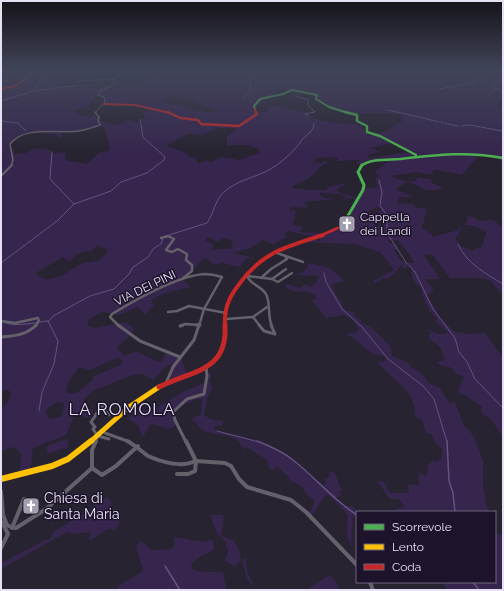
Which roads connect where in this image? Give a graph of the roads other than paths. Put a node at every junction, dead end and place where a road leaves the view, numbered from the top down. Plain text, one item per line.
1 (104, 98) edge
2 (265, 98) edge
3 (316, 98) edge
4 (104, 104) junction
5 (418, 156) junction
6 (503, 158) edge
7 (1, 176) edge
8 (162, 238) dead end
9 (277, 253) junction
10 (285, 256) junction
11 (302, 262) dead end
12 (286, 269) dead end
13 (292, 274) dead end
14 (247, 276) junction
15 (261, 278) junction
16 (182, 279) junction
17 (272, 279) junction
18 (268, 306) junction
19 (204, 309) junction
20 (168, 312) dead end
21 (227, 313) junction
22 (253, 317) junction
23 (226, 319) junction
24 (1, 321) edge
25 (200, 325) junction
26 (180, 326) dead end
27 (1, 337) edge
28 (180, 357) junction
29 (206, 366) junction
30 (166, 383) junction
31 (103, 405) dead end
32 (108, 414) dead end
33 (95, 415) junction
34 (103, 432) junction
35 (97, 436) junction
36 (109, 439) dead end
37 (138, 446) junction
38 (196, 461) junction
39 (92, 468) junction
40 (177, 474) dead end
41 (1, 479) edge
42 (1, 491) edge
43 (24, 499) dead end
44 (2, 521) edge
45 (12, 528) junction
46 (1, 548) edge
47 (356, 564) edge

1 - 4 street
2 - 4 street
3 - 5 street
4 - 7 street
5 - 6 street
5 - 9 street
8 - 16 street
9 - 10 street
9 - 14 street
10 - 11 street
10 - 15 street
12 - 17 street
13 - 17 street
14 - 15 street
14 - 18 street
14 - 21 street
15 - 17 street
16 - 19 street, VIA DEI PINI
16 - 28 street, VIA DEI PINI
18 - 22 street
18 - 22 street
19 - 20 street
19 - 21 street
19 - 25 street
21 - 23 street
22 - 23 street
23 - 29 street
24 - 27 street
25 - 26 street
25 - 28 street
28 - 30 street
29 - 30 street
29 - 38 street
30 - 34 street
31 - 33 street
32 - 33 street
33 - 35 street
34 - 35 street
34 - 37 street
35 - 36 street
35 - 39 street
35 - 41 street
37 - 38 street
37 - 39 street
38 - 40 street
38 - 47 street
39 - 45 street
42 - 44 street
43 - 45 street
44 - 45 street
44 - 46 street

